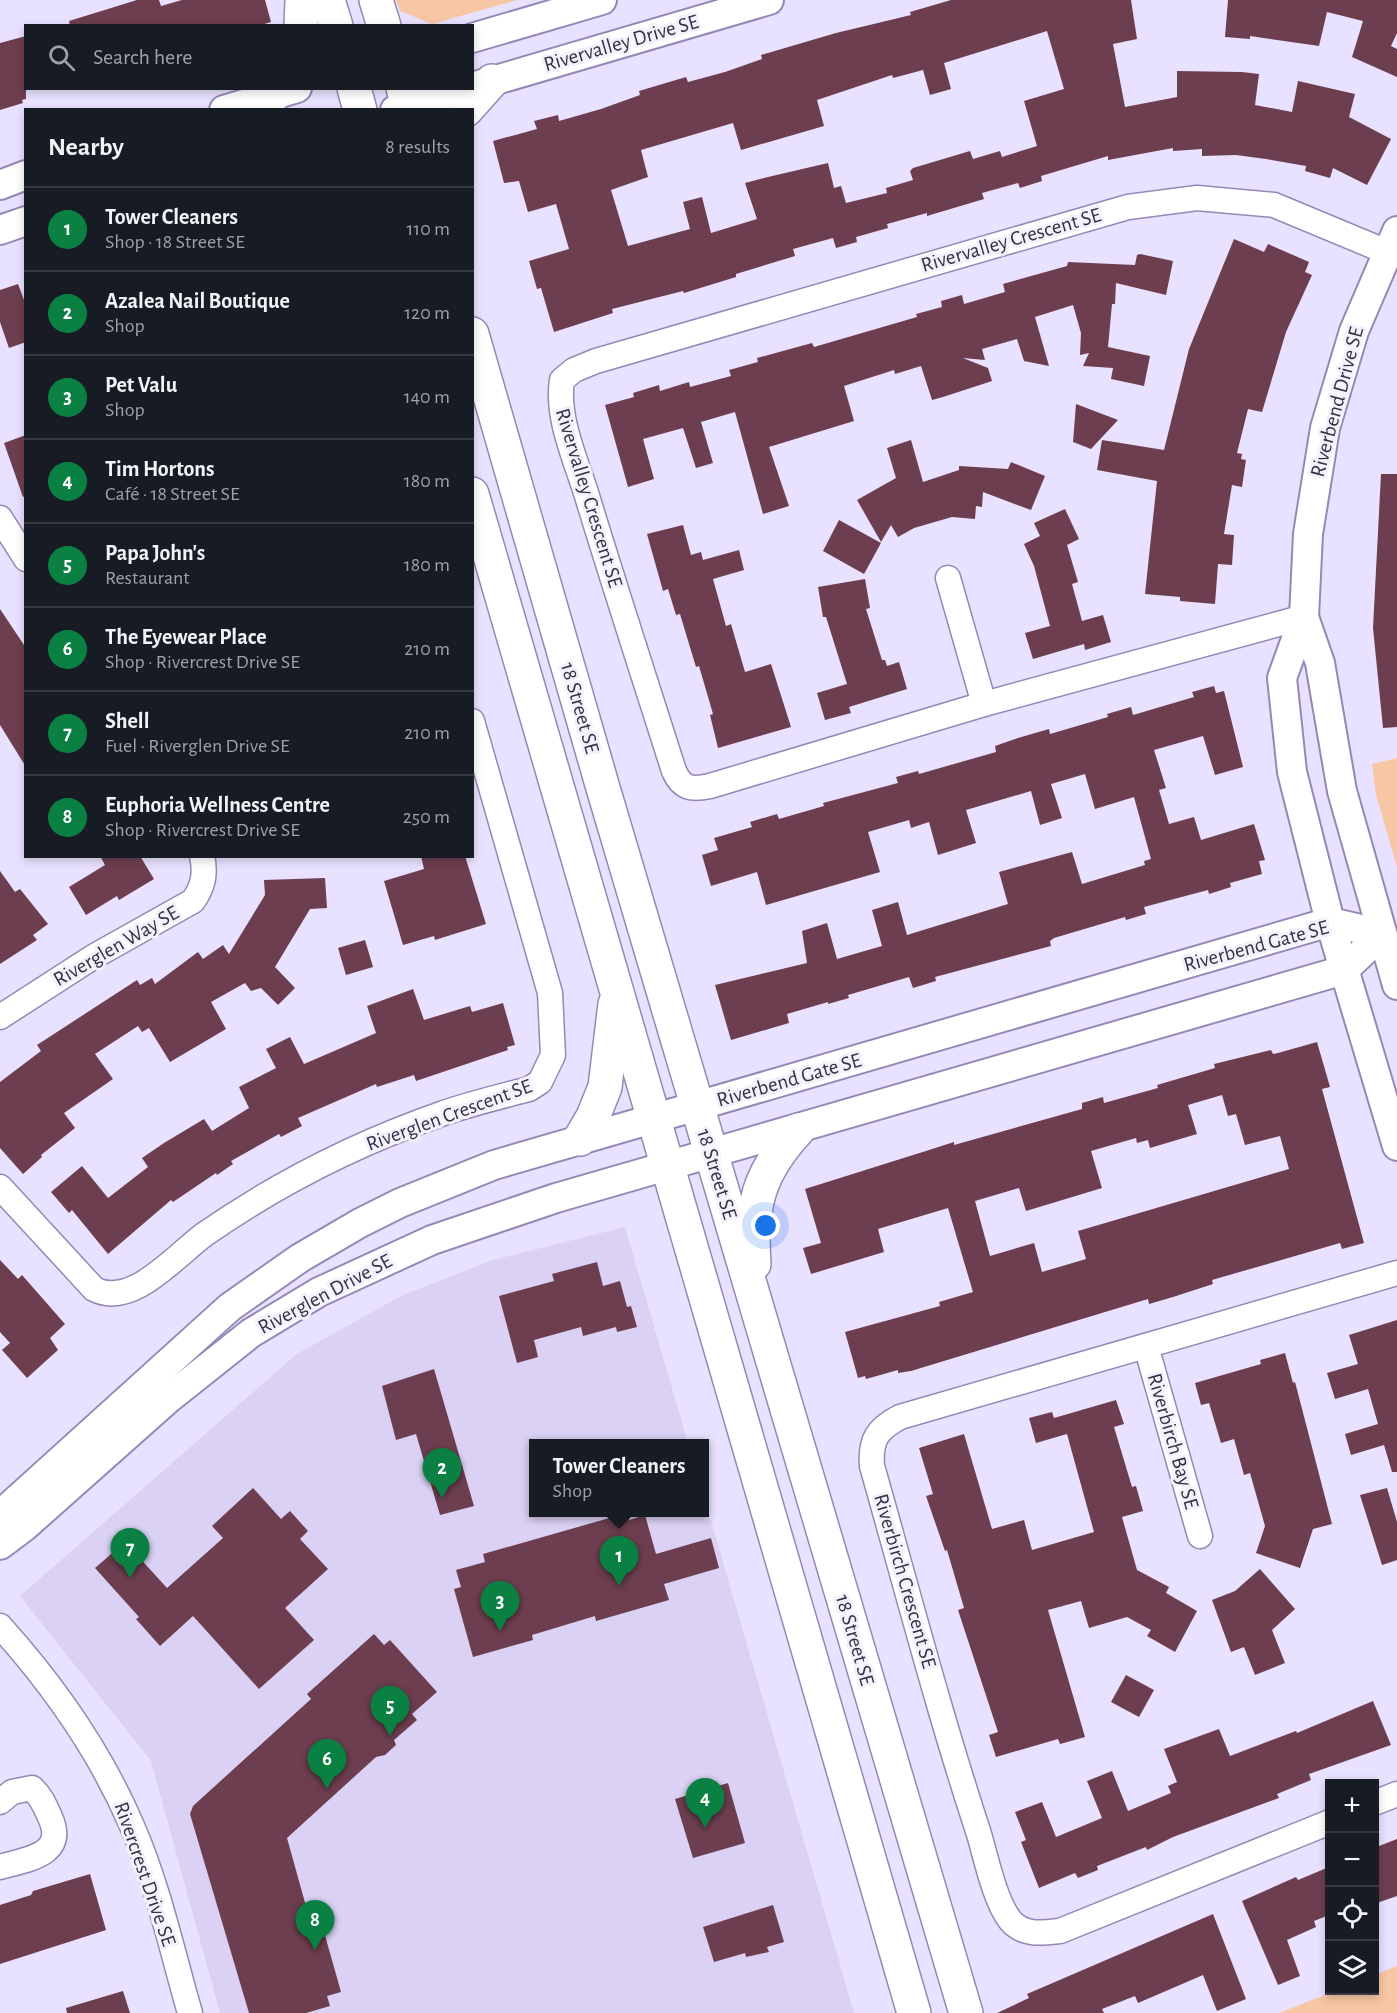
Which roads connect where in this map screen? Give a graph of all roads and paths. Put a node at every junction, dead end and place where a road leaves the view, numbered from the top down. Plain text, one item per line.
1 (302, 0) edge
2 (328, 0) edge
3 (376, 0) edge
4 (602, 0) edge
5 (770, 0) edge
6 (301, 24) edge
7 (335, 24) edge
8 (383, 24) edge
9 (474, 37) edge
10 (477, 85) edge
11 (355, 90) edge
12 (457, 90) edge
13 (283, 91) edge
14 (404, 103) edge
15 (230, 108) edge
16 (359, 108) edge
17 (467, 108) edge
18 (24, 176) edge
19 (0, 185) edge
20 (24, 222) edge
21 (0, 230) edge
22 (1392, 242) edge
23 (474, 341) edge
24 (474, 501) edge
25 (0, 518) edge
26 (17, 549) edge
27 (948, 578) dead end
28 (1304, 617) junction
29 (984, 704) junction
30 (474, 728) edge
31 (202, 858) edge
32 (1330, 922) junction
33 (1382, 934) junction
34 (1344, 970) junction
35 (1397, 985) edge
36 (617, 991) junction
37 (0, 1017) edge
38 (697, 1106) junction
39 (654, 1118) junction
40 (798, 1130) junction
41 (579, 1139) junction
42 (1397, 1146) edge
43 (711, 1155) junction
44 (668, 1167) junction
45 (0, 1187) edge
46 (1397, 1272) edge
47 (756, 1302) junction
48 (1146, 1346) junction
49 (0, 1515) edge
50 (1200, 1536) dead end
51 (0, 1545) edge
52 (0, 1626) edge
53 (1397, 1794) edge
54 (1379, 1801) edge
55 (0, 1802) edge
56 (1325, 1824) edge
57 (0, 1867) edge
58 (190, 2013) edge
59 (914, 2013) edge
60 (966, 2013) edge

1 - 6 main road
2 - 7 main road
3 - 8 main road
4 - 9 street
5 - 10 street, Rivervalley Drive SE
10 - 17 main road
11 - 16 main road
12 - 14 street, Rivervalley Drive SE
13 - 15 street
18 - 19 street
20 - 21 street
22 - 28 street, Riverbend Drive SE
22 - 29 street, Rivervalley Crescent SE
23 - 38 main road, 18 Street SE
24 - 36 main road, 18 Street SE
25 - 26 street
27 - 29 street
28 - 29 street, Rivervalley Crescent SE
28 - 32 street, Riverbend Drive SE
28 - 33 street, Riverbend Drive SE
30 - 45 street, Riverglen Crescent SE
31 - 37 street, Riverglen Way SE
32 - 33 street, Riverbend Gate SE
32 - 34 street, Riverbend Drive SE
32 - 38 street, Riverbend Gate SE
33 - 34 street
33 - 35 street, Riverbend Drive SE
34 - 40 street
34 - 42 street, Riverbend Drive SE
36 - 39 main road, 18 Street SE
36 - 41 main road
38 - 39 street, Riverbend Gate SE
38 - 43 main road, 18 Street SE
39 - 41 street, Riverglen Drive SE
39 - 44 main road, 18 Street SE
40 - 43 street
40 - 47 main road
41 - 49 street, Riverglen Drive SE
43 - 44 street, Riverglen Drive SE
43 - 47 main road, 18 Street SE
44 - 51 street, Riverglen Drive SE
44 - 59 main road, 18 Street SE
46 - 48 street, Riverbirch Crescent SE
47 - 60 main road, 18 Street SE
48 - 50 street, Riverbirch Bay SE
48 - 56 street, Riverbirch Crescent SE
52 - 58 street, Rivercrest Drive SE
53 - 54 street
55 - 57 street

